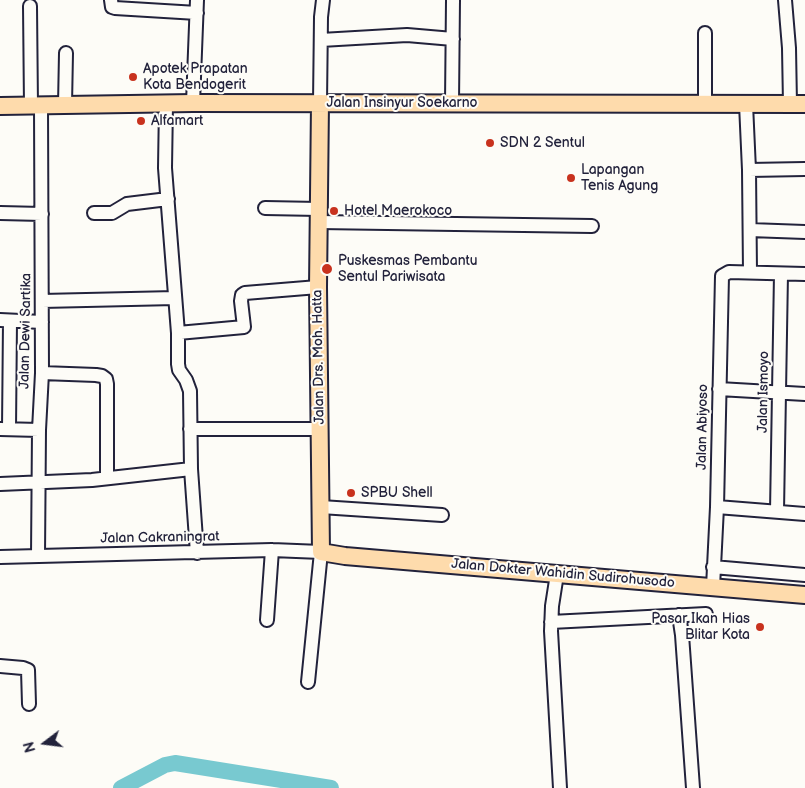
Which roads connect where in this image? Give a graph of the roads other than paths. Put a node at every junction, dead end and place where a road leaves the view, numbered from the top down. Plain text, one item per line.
1 (112, 0) edge
2 (322, 0) edge
3 (453, 0) edge
4 (785, 0) edge
5 (30, 6) dead end
6 (197, 6) edge
7 (705, 32) dead end
8 (452, 39) junction
9 (321, 40) junction
10 (66, 53) dead end
11 (193, 103) junction
12 (320, 103) junction
13 (452, 103) junction
14 (166, 104) junction
15 (706, 104) junction
16 (746, 104) junction
17 (797, 104) edge
18 (65, 105) junction
19 (0, 106) edge
20 (36, 106) junction
21 (805, 169) edge
22 (749, 170) junction
23 (168, 198) junction
24 (265, 208) dead end
25 (0, 213) edge
26 (94, 213) dead end
27 (42, 214) junction
28 (319, 216) junction
29 (592, 226) dead end
30 (750, 230) junction
31 (805, 232) edge
32 (750, 272) junction
33 (780, 274) junction
34 (805, 274) edge
35 (318, 287) junction
36 (175, 298) junction
37 (42, 301) junction
38 (5, 320) edge
39 (42, 322) junction
40 (178, 333) junction
41 (42, 373) junction
42 (719, 389) junction
43 (779, 392) junction
44 (805, 394) edge
45 (4, 429) edge
46 (190, 429) junction
47 (320, 429) junction
48 (38, 430) junction
49 (191, 469) junction
50 (107, 478) junction
51 (38, 482) junction
52 (0, 484) edge
53 (321, 507) junction
54 (717, 507) junction
55 (777, 511) junction
56 (805, 514) edge
57 (442, 515) dead end
58 (272, 550) junction
59 (321, 552) junction
60 (197, 553) junction
61 (38, 556) junction
62 (0, 557) edge
63 (714, 567) junction
64 (557, 574) junction
65 (805, 575) edge
66 (713, 585) junction
67 (805, 595) edge
68 (706, 614) dead end
69 (679, 615) junction
70 (267, 620) dead end
71 (551, 622) junction
72 (0, 666) edge
73 (308, 682) dead end
74 (29, 704) dead end
75 (560, 788) edge
76 (693, 788) edge

1 - 6 street
2 - 9 street
3 - 8 street
4 - 17 street
5 - 20 street, Jalan Dewi Sartika
6 - 11 street
7 - 15 street
8 - 9 street
8 - 13 street
9 - 12 street
10 - 18 street
11 - 12 main road, Jalan Insinyur Soekarno
11 - 14 main road, Jalan Insinyur Soekarno
12 - 13 main road, Jalan Insinyur Soekarno
12 - 28 main road, Jalan Drs. Moh. Hatta
13 - 15 main road, Jalan Insinyur Soekarno
14 - 18 main road, Jalan Insinyur Soekarno
14 - 23 street
15 - 16 main road, Jalan Insinyur Soekarno
16 - 17 main road, Jalan Insinyur Soekarno
16 - 22 street
18 - 20 main road, Jalan Insinyur Soekarno
19 - 20 main road, Jalan Insinyur Soekarno
20 - 27 street, Jalan Dewi Sartika
21 - 22 street
22 - 30 street
23 - 26 street
23 - 36 street
24 - 28 street
25 - 27 street
27 - 37 street, Jalan Dewi Sartika
28 - 29 street
28 - 35 main road, Jalan Drs. Moh. Hatta
30 - 31 street
30 - 32 street
32 - 33 street
32 - 42 street, Jalan Abiyoso
33 - 34 street
33 - 43 street, Jalan Ismoyo
35 - 40 street
35 - 47 main road, Jalan Drs. Moh. Hatta
36 - 37 street
36 - 40 street
37 - 39 street, Jalan Dewi Sartika
38 - 39 street
38 - 45 street
39 - 41 street, Jalan Dewi Sartika
40 - 46 street
41 - 48 street, Jalan Dewi Sartika
41 - 50 street
42 - 43 street
42 - 54 street, Jalan Abiyoso
43 - 44 street
43 - 55 street, Jalan Ismoyo
45 - 48 street
46 - 47 street
46 - 49 street
47 - 53 main road, Jalan Drs. Moh. Hatta
48 - 51 street, Jalan Dewi Sartika
49 - 50 street
49 - 60 street
50 - 51 street
51 - 52 street
51 - 61 street, Jalan Dewi Sartika
53 - 57 street
53 - 59 main road, Jalan Drs. Moh. Hatta
54 - 55 street
54 - 63 street, Jalan Abiyoso
55 - 56 street
58 - 59 street, Jalan Cakraningrat
58 - 60 street, Jalan Cakraningrat
58 - 70 street
59 - 64 main road, Jalan Dokter Wahidin Sudirohusodo
59 - 73 street
60 - 61 street, Jalan Cakraningrat
61 - 62 street, Jalan Cakraningrat
63 - 65 street
63 - 66 street, Jalan Abiyoso
64 - 66 main road, Jalan Dokter Wahidin Sudirohusodo
64 - 71 street
66 - 67 main road, Jalan Dokter Wahidin Sudirohusodo
68 - 69 street
69 - 71 street
69 - 76 street
71 - 75 street
72 - 74 street

